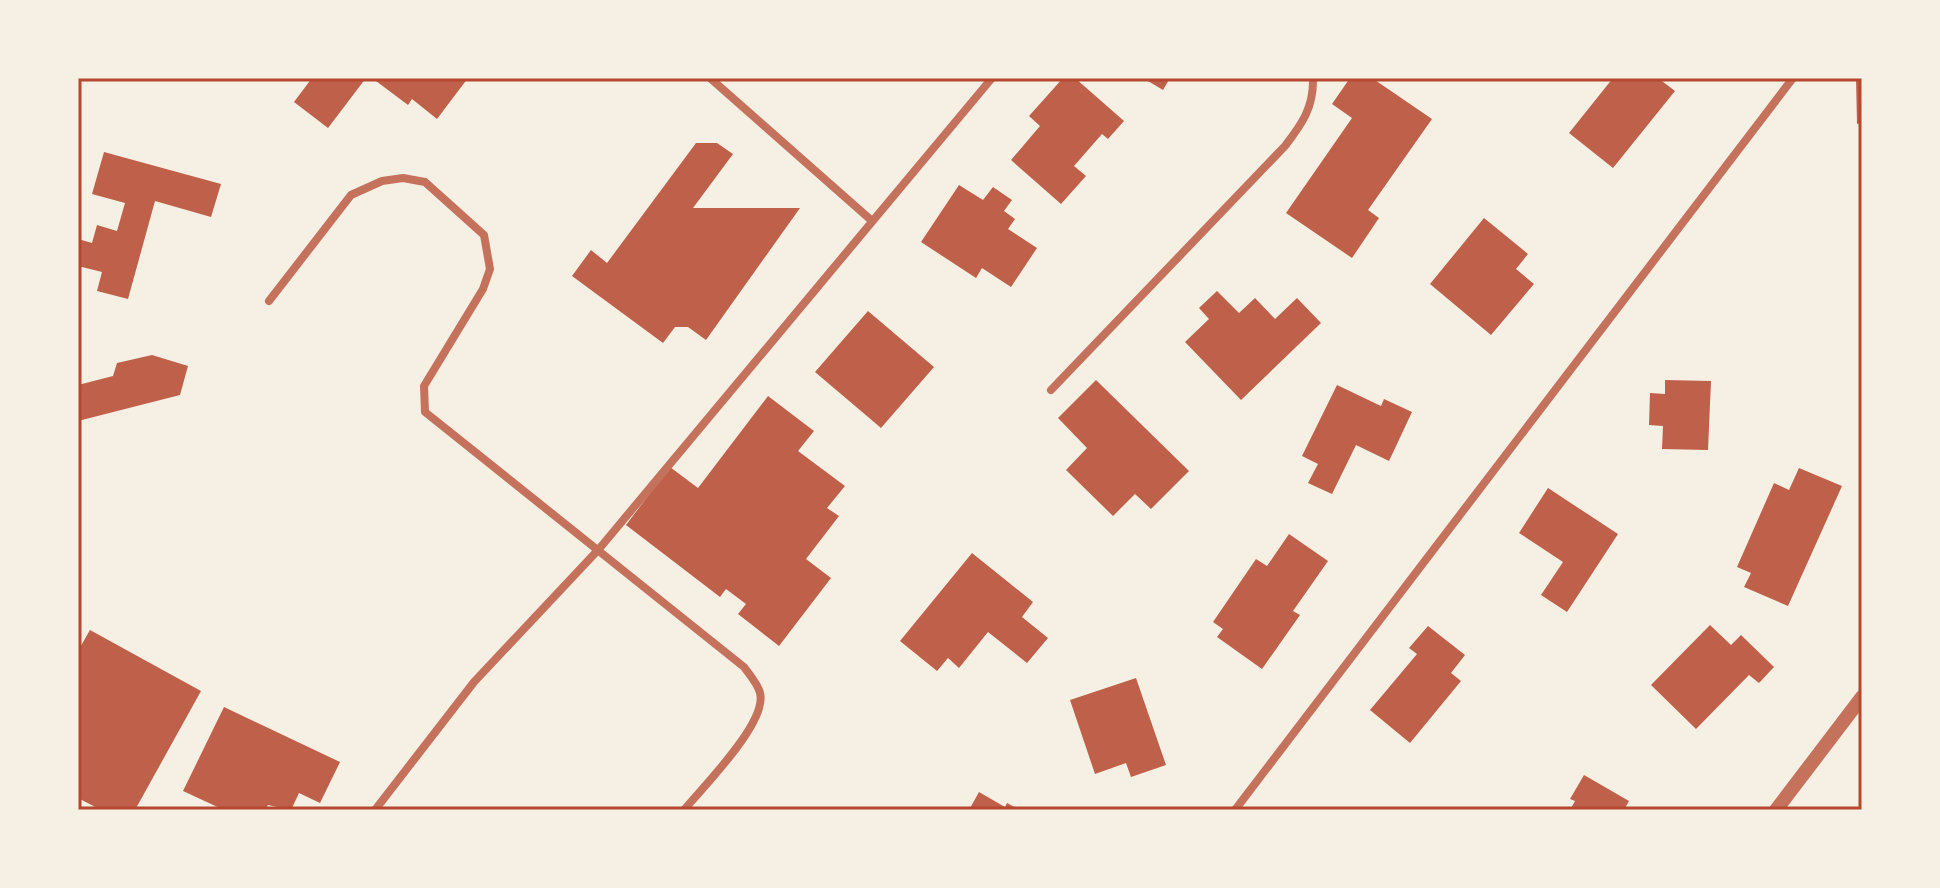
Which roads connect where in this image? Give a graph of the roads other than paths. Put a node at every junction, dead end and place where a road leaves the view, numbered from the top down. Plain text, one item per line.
1 (710, 78) edge
2 (992, 78) edge
3 (1313, 78) edge
4 (1793, 78) edge
5 (871, 220) junction
6 (269, 301) dead end
7 (1051, 390) dead end
8 (599, 549) junction
9 (1862, 697) edge
10 (375, 810) edge
11 (684, 810) edge
12 (1235, 810) edge
13 (1776, 810) edge

1 - 5 street
2 - 5 street
3 - 7 street
4 - 12 street
5 - 8 street
6 - 8 street
8 - 10 street
8 - 11 street
9 - 13 street

